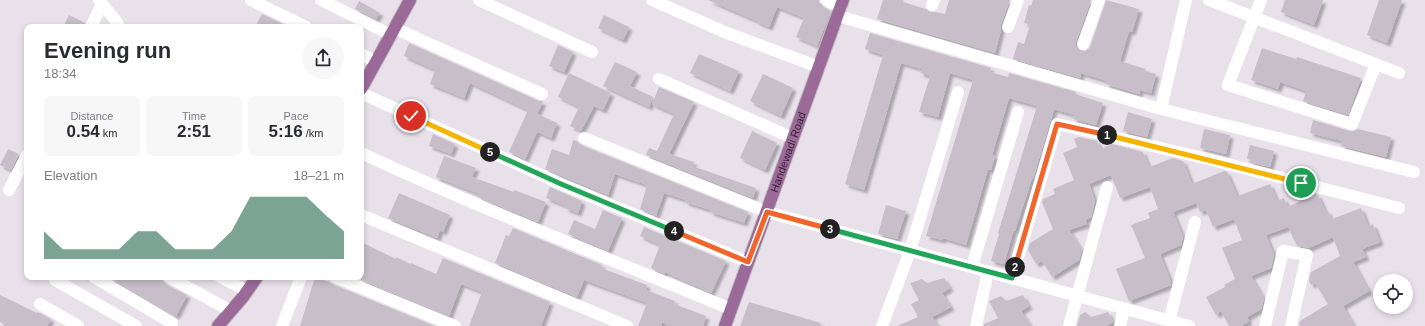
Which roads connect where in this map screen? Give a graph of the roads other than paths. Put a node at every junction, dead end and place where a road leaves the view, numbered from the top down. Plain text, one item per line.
1 (251, 0) edge
2 (321, 0) edge
3 (410, 0) edge
4 (479, 0) edge
5 (652, 0) edge
6 (826, 0) edge
7 (1018, 0) edge
8 (1099, 0) edge
9 (1186, 0) edge
10 (1209, 0) edge
11 (1261, 0) edge
12 (101, 2) edge
13 (841, 8) edge
14 (1254, 18) junction
15 (92, 24) edge
16 (118, 24) edge
17 (300, 24) edge
18 (1008, 27) dead end
19 (393, 31) junction
20 (1083, 44) dead end
21 (592, 52) dead end
22 (364, 56) edge
23 (376, 62) junction
24 (1376, 64) junction
25 (819, 67) junction
26 (1399, 73) dead end
27 (659, 79) dead end
28 (364, 84) edge
29 (958, 92) dead end
30 (542, 94) dead end
31 (364, 95) edge
32 (1161, 109) junction
33 (1018, 112) dead end
34 (584, 138) dead end
35 (793, 138) junction
36 (364, 153) edge
37 (24, 161) edge
38 (1414, 172) dead end
39 (1107, 188) dead end
40 (10, 190) dead end
41 (1399, 208) dead end
42 (767, 212) junction
43 (364, 216) edge
44 (1195, 222) dead end
45 (910, 250) junction
46 (748, 262) junction
47 (972, 267) junction
48 (988, 272) junction
49 (1012, 278) junction
50 (55, 280) dead end
51 (99, 280) edge
52 (175, 280) edge
53 (226, 280) edge
54 (255, 280) edge
55 (300, 280) edge
56 (342, 280) edge
57 (247, 291) junction
58 (1077, 296) junction
59 (40, 304) dead end
60 (731, 309) junction
61 (1124, 309) junction
62 (231, 311) junction
63 (1150, 321) edge
64 (1169, 321) junction
65 (284, 325) edge
66 (78, 326) edge
67 (136, 326) edge
68 (171, 326) edge
69 (218, 326) edge
70 (455, 326) edge
71 (627, 326) edge
72 (725, 326) edge
73 (882, 326) edge
74 (976, 326) edge
75 (1069, 326) edge
76 (1120, 326) edge
77 (1189, 326) edge
78 (1265, 326) edge
79 (1291, 326) edge

1 - 17 street
2 - 19 street
3 - 19 main road
4 - 21 street
5 - 25 street
6 - 13 street
7 - 18 street
8 - 20 street
9 - 32 street
10 - 14 street
11 - 14 street
12 - 15 street
12 - 16 street
13 - 25 main road, Handewadi Road
13 - 32 street
14 - 24 street
14 - 24 street
19 - 23 main road
19 - 30 street
22 - 23 street
23 - 28 main road
24 - 26 street
25 - 35 main road, Handewadi Road
27 - 35 street
29 - 45 street
31 - 46 street
32 - 38 street
33 - 47 street
34 - 42 street
35 - 42 main road, Handewadi Road
36 - 60 street
37 - 40 street
39 - 58 street
41 - 49 street
42 - 45 street
42 - 46 main road, Handewadi Road
43 - 71 street
44 - 64 street
45 - 47 street
45 - 73 street
46 - 60 main road, Handewadi Road
47 - 48 street
48 - 49 street
48 - 74 street
49 - 58 street
50 - 67 street
51 - 68 street
52 - 62 street
53 - 57 street
54 - 57 main road
55 - 65 street
56 - 70 street
57 - 62 main road
58 - 61 street
58 - 75 street
59 - 66 street
60 - 72 main road, Handewadi Road
61 - 63 street
61 - 76 street
62 - 69 main road
63 - 64 street
64 - 77 street
78 - 79 street

